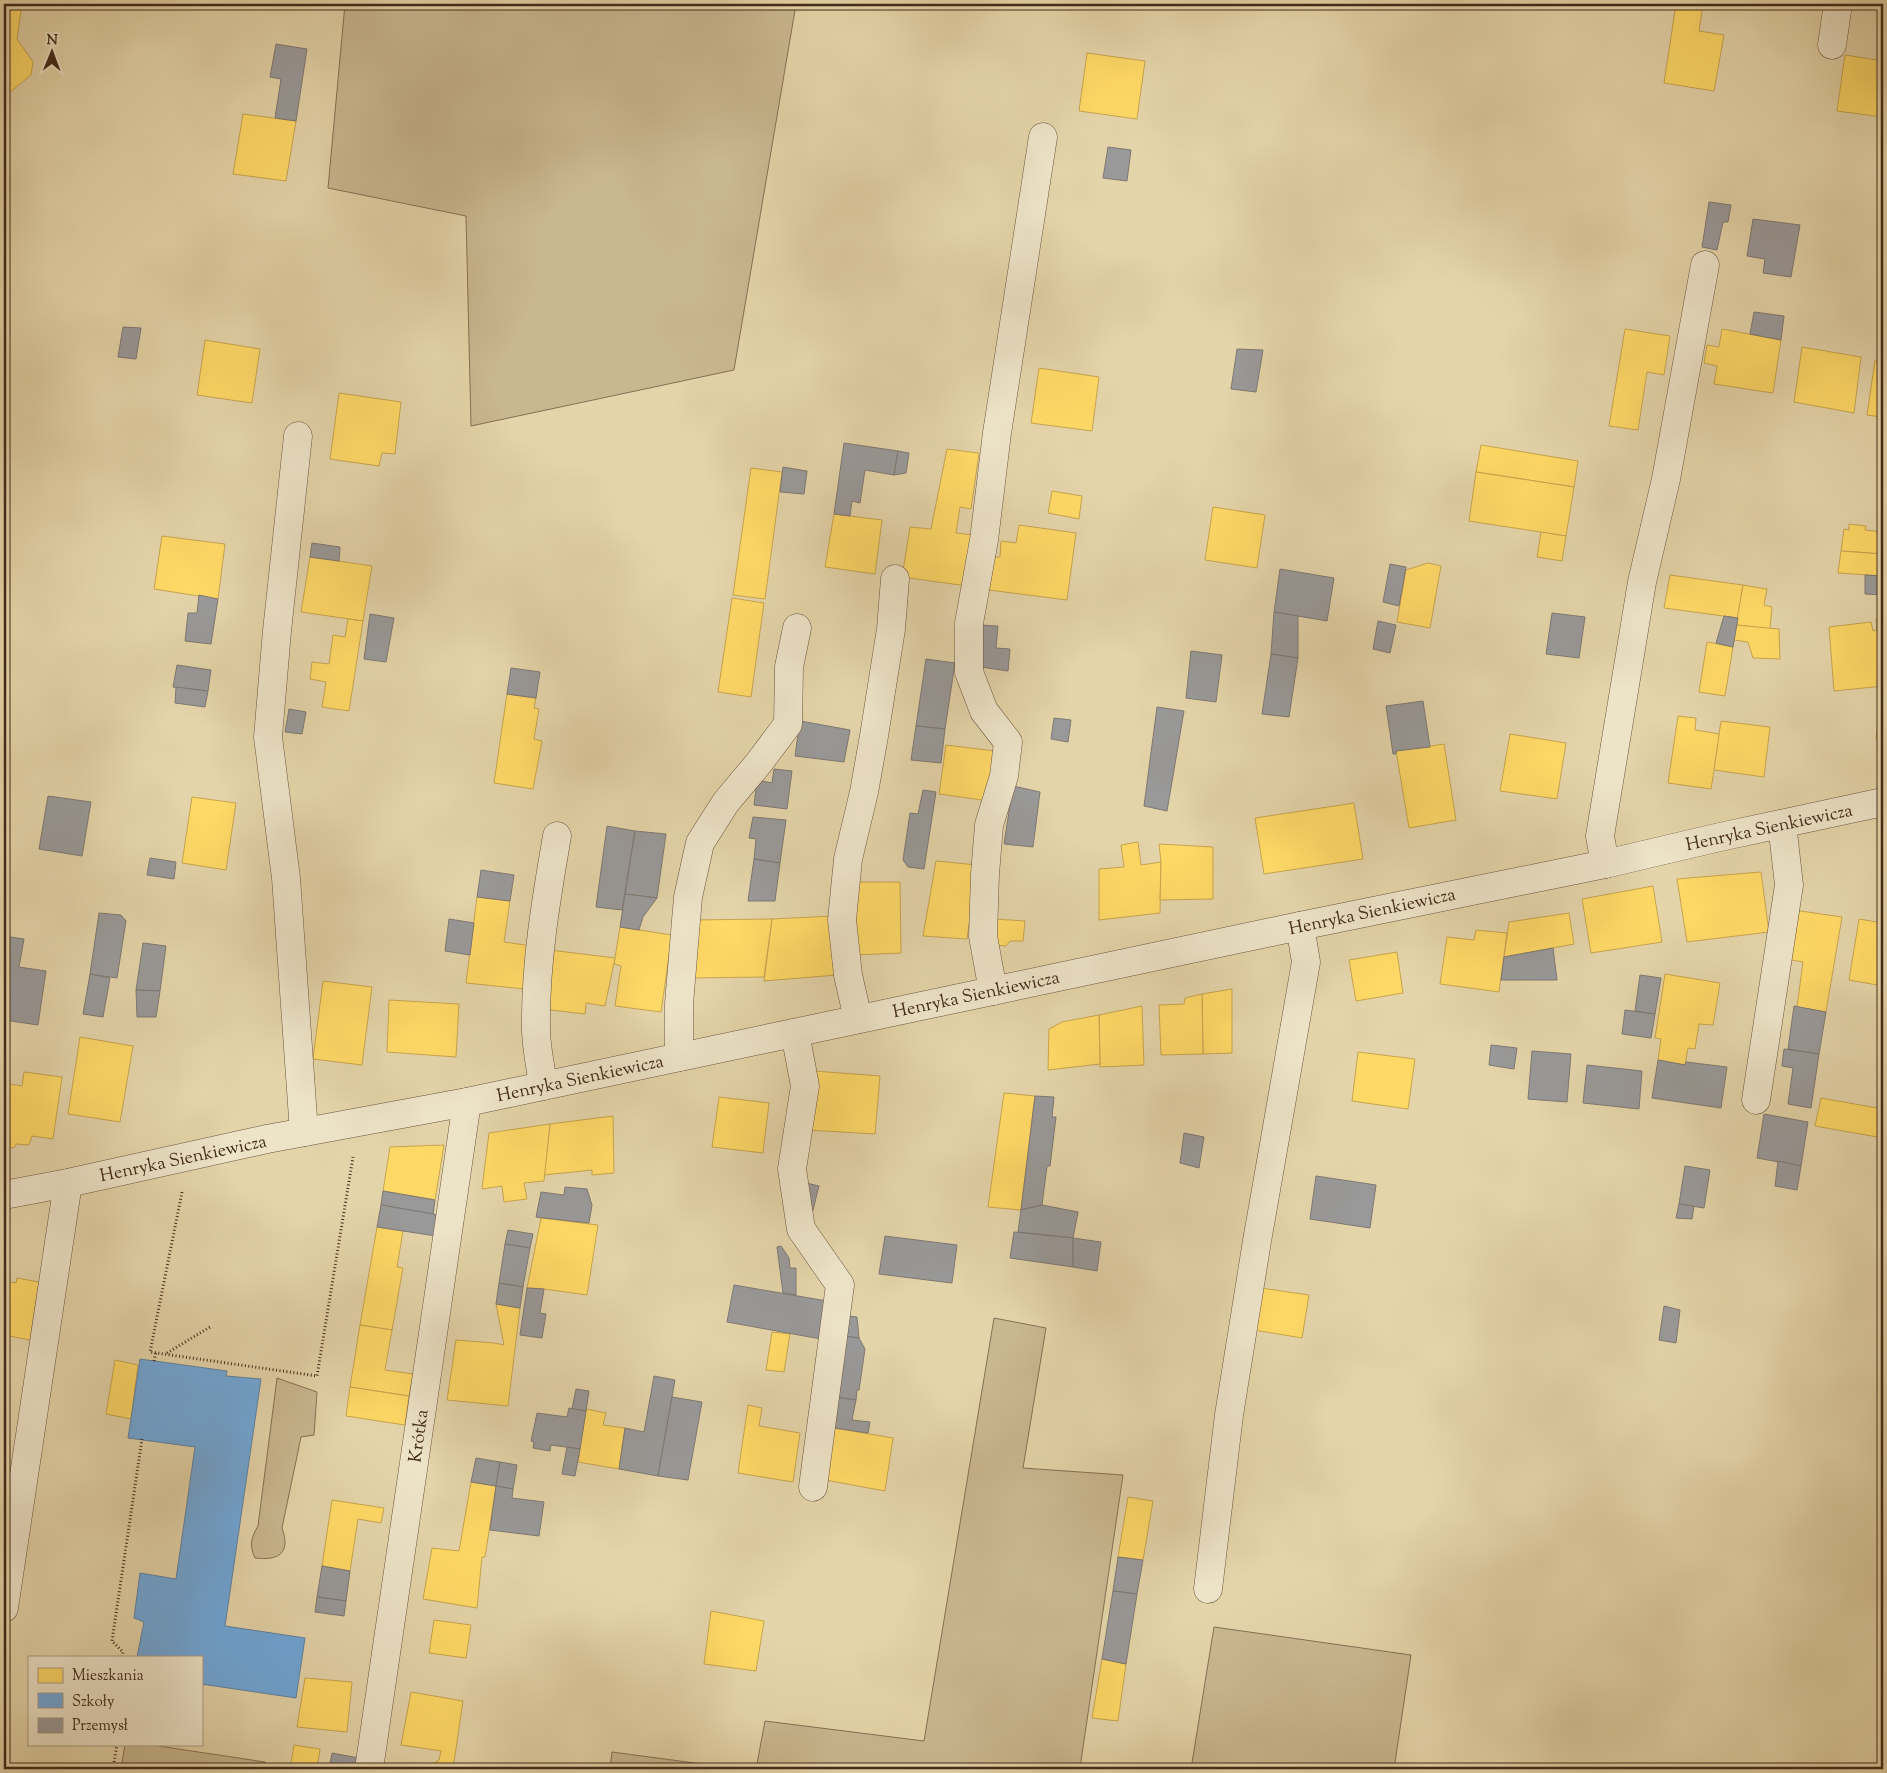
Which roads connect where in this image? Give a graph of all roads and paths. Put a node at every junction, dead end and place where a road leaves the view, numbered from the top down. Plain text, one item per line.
1 (1838, 4) edge
2 (1832, 45) dead end
3 (1042, 137) dead end
4 (1705, 266) dead end
5 (298, 436) dead end
6 (895, 579) dead end
7 (796, 628) dead end
8 (1883, 802) edge
9 (1782, 824) junction
10 (557, 836) dead end
11 (1605, 864) junction
12 (1300, 926) junction
13 (993, 991) junction
14 (858, 1019) junction
15 (795, 1032) junction
16 (679, 1057) junction
17 (543, 1086) junction
18 (1756, 1100) dead end
19 (467, 1102) junction
20 (304, 1132) junction
21 (353, 1153) dead end
22 (68, 1183) junction
23 (182, 1189) dead end
24 (4, 1195) edge
25 (210, 1327) dead end
26 (156, 1352) junction
27 (167, 1354) junction
28 (154, 1361) dead end
29 (142, 1439) dead end
30 (812, 1488) dead end
31 (1208, 1589) dead end
32 (4, 1608) edge
33 (122, 1656) edge
34 (117, 1746) edge
35 (113, 1769) edge
36 (369, 1769) edge

1 - 2 street
3 - 13 street
4 - 11 street
5 - 20 street
6 - 14 street
7 - 16 street
8 - 9 street, Henryka Sienkiewicza
9 - 11 street, Henryka Sienkiewicza
9 - 18 street
10 - 17 street
11 - 12 street, Henryka Sienkiewicza
12 - 13 street, Henryka Sienkiewicza
12 - 31 street
13 - 14 street, Henryka Sienkiewicza
14 - 15 street, Henryka Sienkiewicza
15 - 16 street, Henryka Sienkiewicza
15 - 30 street
16 - 17 street, Henryka Sienkiewicza
17 - 19 street, Henryka Sienkiewicza
19 - 20 street, Henryka Sienkiewicza
19 - 36 street, Krótka
20 - 22 street, Henryka Sienkiewicza
21 - 27 path
22 - 24 street, Henryka Sienkiewicza
22 - 32 street
23 - 26 path
25 - 27 path
26 - 27 path
26 - 28 path
29 - 33 path
34 - 35 path

